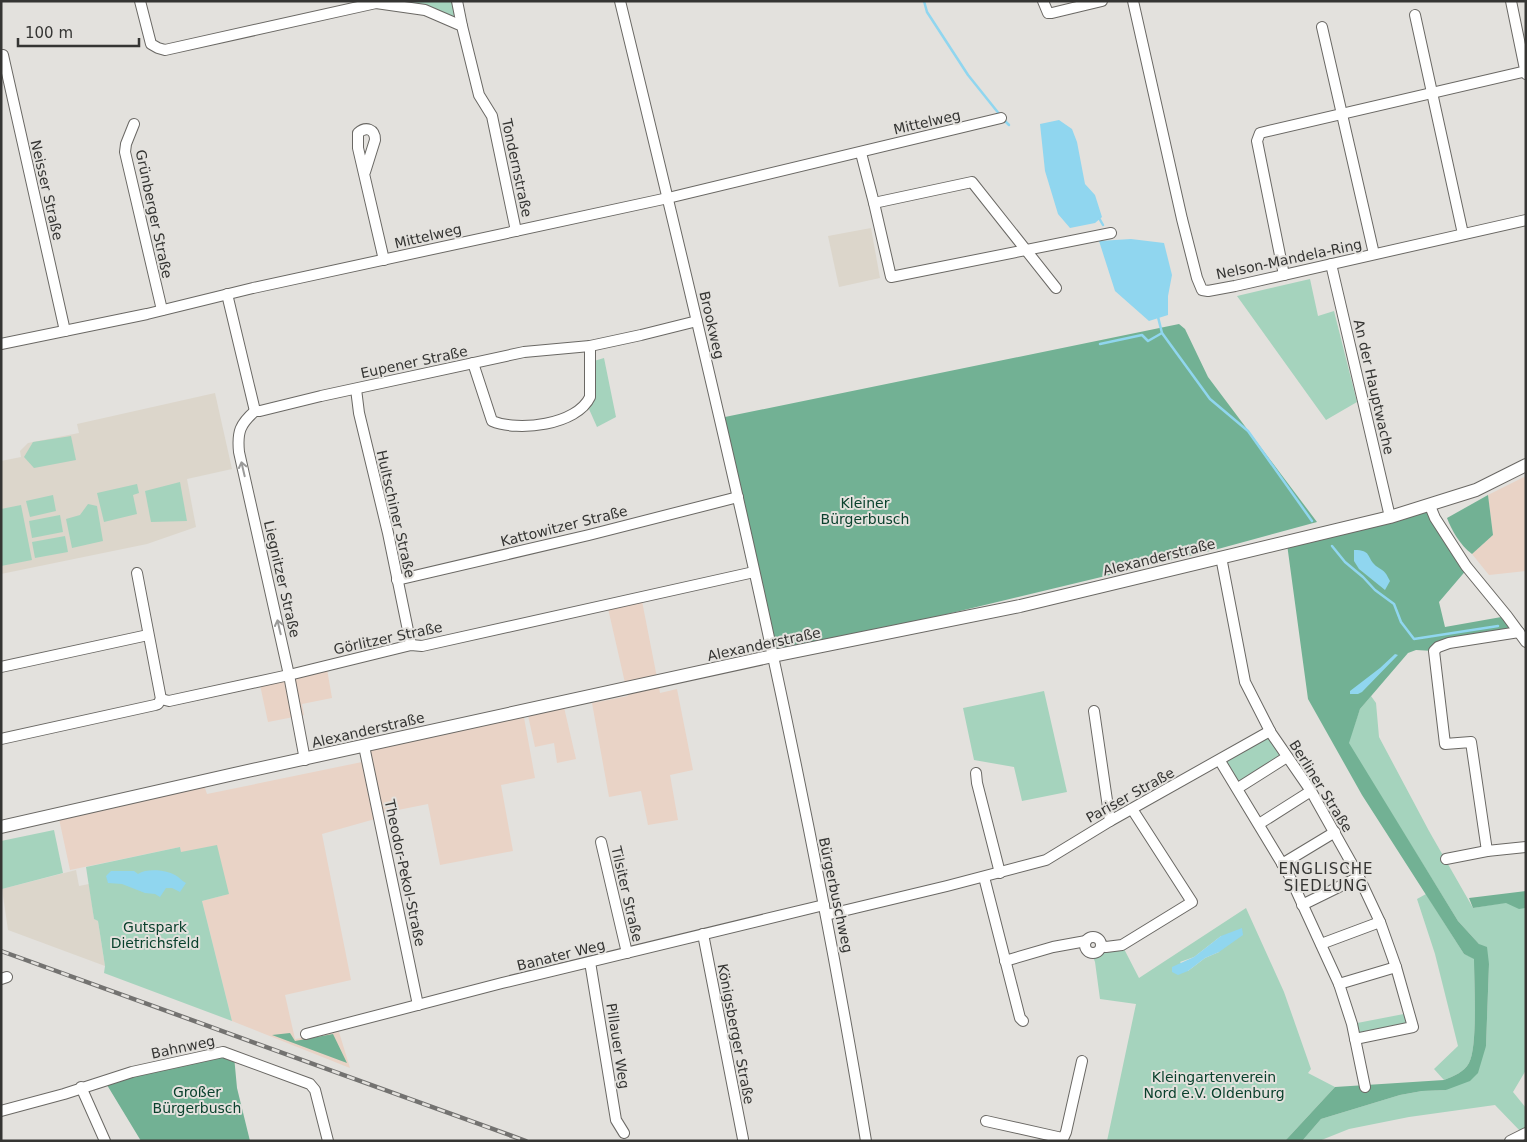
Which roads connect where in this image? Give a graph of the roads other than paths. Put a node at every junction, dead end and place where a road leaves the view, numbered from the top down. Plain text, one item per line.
1 (140, 1) edge
2 (457, 1) edge
3 (620, 1) edge
4 (1043, 1) edge
5 (1102, 1) edge
6 (1133, 1) edge
7 (1511, 1) edge
8 (379, 2) edge
9 (1415, 15) dead end
10 (462, 26) junction
11 (1322, 27) dead end
12 (2, 55) edge
13 (1526, 72) edge
14 (1433, 93) junction
15 (1342, 114) junction
16 (1001, 118) dead end
17 (134, 124) dead end
18 (861, 153) junction
19 (365, 172) dead end
20 (668, 198) junction
21 (874, 203) junction
22 (1526, 220) edge
23 (516, 231) junction
24 (1111, 233) dead end
25 (1463, 234) junction
26 (1026, 250) junction
27 (1374, 254) junction
28 (384, 260) junction
29 (1331, 264) junction
30 (1284, 275) junction
31 (1056, 288) dead end
32 (227, 294) junction
33 (162, 310) junction
34 (697, 321) junction
35 (65, 331) junction
36 (1, 344) edge
37 (590, 346) junction
38 (474, 363) junction
39 (356, 389) junction
40 (255, 411) junction
41 (1526, 465) edge
42 (738, 497) junction
43 (1430, 506) junction
44 (1390, 517) junction
45 (1222, 557) junction
46 (754, 572) junction
47 (137, 573) dead end
48 (397, 580) junction
49 (1519, 632) junction
50 (148, 634) junction
51 (1526, 642) edge
52 (411, 645) junction
53 (773, 656) junction
54 (1, 666) edge
55 (290, 674) junction
56 (161, 699) junction
57 (1094, 711) dead end
58 (1270, 731) junction
59 (1, 739) edge
60 (364, 746) junction
61 (1287, 757) junction
62 (305, 760) junction
63 (1220, 760) junction
64 (976, 773) dead end
65 (1238, 788) junction
66 (1311, 791) junction
67 (1132, 809) junction
68 (1110, 821) junction
69 (1259, 824) junction
70 (1, 827) edge
71 (1335, 832) junction
72 (601, 842) dead end
73 (1526, 847) edge
74 (1487, 851) junction
75 (1446, 859) dead end
76 (1282, 864) junction
77 (1000, 873) junction
78 (984, 877) junction
79 (1359, 877) junction
80 (1302, 904) junction
81 (825, 910) junction
82 (1380, 922) junction
83 (703, 934) junction
84 (1320, 944) junction
85 (627, 953) junction
86 (1005, 961) junction
87 (590, 962) junction
88 (1396, 967) junction
89 (1339, 984) junction
90 (418, 1006) junction
91 (1023, 1021) dead end
92 (306, 1034) dead end
93 (1355, 1039) junction
94 (1082, 1061) dead end
95 (1365, 1087) dead end
96 (81, 1088) junction
97 (1, 1111) edge
98 (986, 1121) dead end
99 (624, 1133) dead end
100 (1526, 1133) edge
101 (743, 1139) dead end
102 (1062, 1140) edge
103 (105, 1141) edge
104 (328, 1141) edge
105 (866, 1141) edge
106 (1510, 1141) edge

1 - 8 street
2 - 10 street, Tondernstraße
3 - 20 street, Brookweg
4 - 5 street
6 - 30 street, Nelson-Mandela-Ring
7 - 13 street
8 - 10 street
9 - 14 street
10 - 23 street, Tondernstraße
11 - 15 street
12 - 35 street, Neisser Straße
13 - 14 street
14 - 15 street
14 - 25 street
15 - 27 street
15 - 30 street
16 - 18 street, Mittelweg
17 - 33 street, Grünberger Straße
18 - 20 street, Mittelweg
18 - 21 street
19 - 28 street
20 - 23 street, Mittelweg
20 - 34 street, Brookweg
21 - 26 street
21 - 26 street
22 - 25 street, Nelson-Mandela-Ring
23 - 28 street, Mittelweg
24 - 26 street
25 - 27 street, Nelson-Mandela-Ring
26 - 31 street
27 - 29 street, Nelson-Mandela-Ring
28 - 32 street, Mittelweg
29 - 30 street, Nelson-Mandela-Ring
29 - 44 street, An der Hauptwache
32 - 33 street, Mittelweg
32 - 40 street
33 - 35 street, Mittelweg
34 - 37 street, Eupener Straße
34 - 42 street, Brookweg
35 - 36 street, Mittelweg
37 - 38 street, Eupener Straße
37 - 38 street
38 - 39 street, Eupener Straße
39 - 40 street, Eupener Straße
39 - 48 street, Hultschiner Straße
55 -> 40 street, Liegnitzer Straße
41 - 43 main road, Alexanderstraße
42 - 46 street, Brookweg
42 - 48 street, Kattowitzer Straße
43 - 44 main road, Alexanderstraße
43 - 49 street
44 - 45 main road, Alexanderstraße
45 - 53 main road, Alexanderstraße
45 - 58 street, Berliner Straße
46 - 52 street, Görlitzer Straße
46 - 53 street, Brookweg
47 - 50 street
48 - 52 street, Hultschiner Straße
49 - 51 street
49 - 74 street
50 - 54 street
50 - 56 street
52 - 55 street, Görlitzer Straße
53 - 60 main road, Alexanderstraße
53 - 81 street, Bürgerbuschweg
55 - 56 street, Görlitzer Straße
55 - 62 street, Liegnitzer Straße
56 - 59 street, Görlitzer Straße
57 - 68 street
58 - 61 street, Berliner Straße
58 - 63 street, Pariser Straße
60 - 62 main road, Alexanderstraße
60 - 90 street, Theodor-Pekol-Straße
61 - 65 street
61 - 66 street, Berliner Straße
62 - 70 main road, Alexanderstraße
63 - 65 street
63 - 67 street, Pariser Straße
64 - 77 street
65 - 69 street
66 - 69 street
66 - 71 street, Berliner Straße
67 - 68 street, Pariser Straße
67 - 86 street
68 - 77 street, Pariser Straße
69 - 76 street
71 - 76 street
71 - 79 street, Berliner Straße
72 - 85 street, Tilsiter Straße
73 - 74 street
74 - 75 street
76 - 80 street
77 - 78 street, Pariser Straße
78 - 81 street, Pariser Straße
78 - 86 street
79 - 80 street
79 - 82 street, Berliner Straße
80 - 84 street
81 - 83 street, Banater Weg
81 - 105 street, Bürgerbuschweg
82 - 84 street
82 - 88 street, Berliner Straße
83 - 85 street, Banater Weg
83 - 101 street, Königsberger Straße
84 - 89 street
85 - 87 street, Banater Weg
86 - 91 street
87 - 90 street, Banater Weg
87 - 99 street, Pillauer Weg
88 - 89 street
88 - 93 street, Berliner Straße
89 - 93 street
90 - 92 street, Banater Weg
93 - 95 street
94 - 102 street
96 - 97 street, Bahnweg
96 - 103 street
96 - 104 street, Bahnweg
98 - 102 street
100 - 106 street

